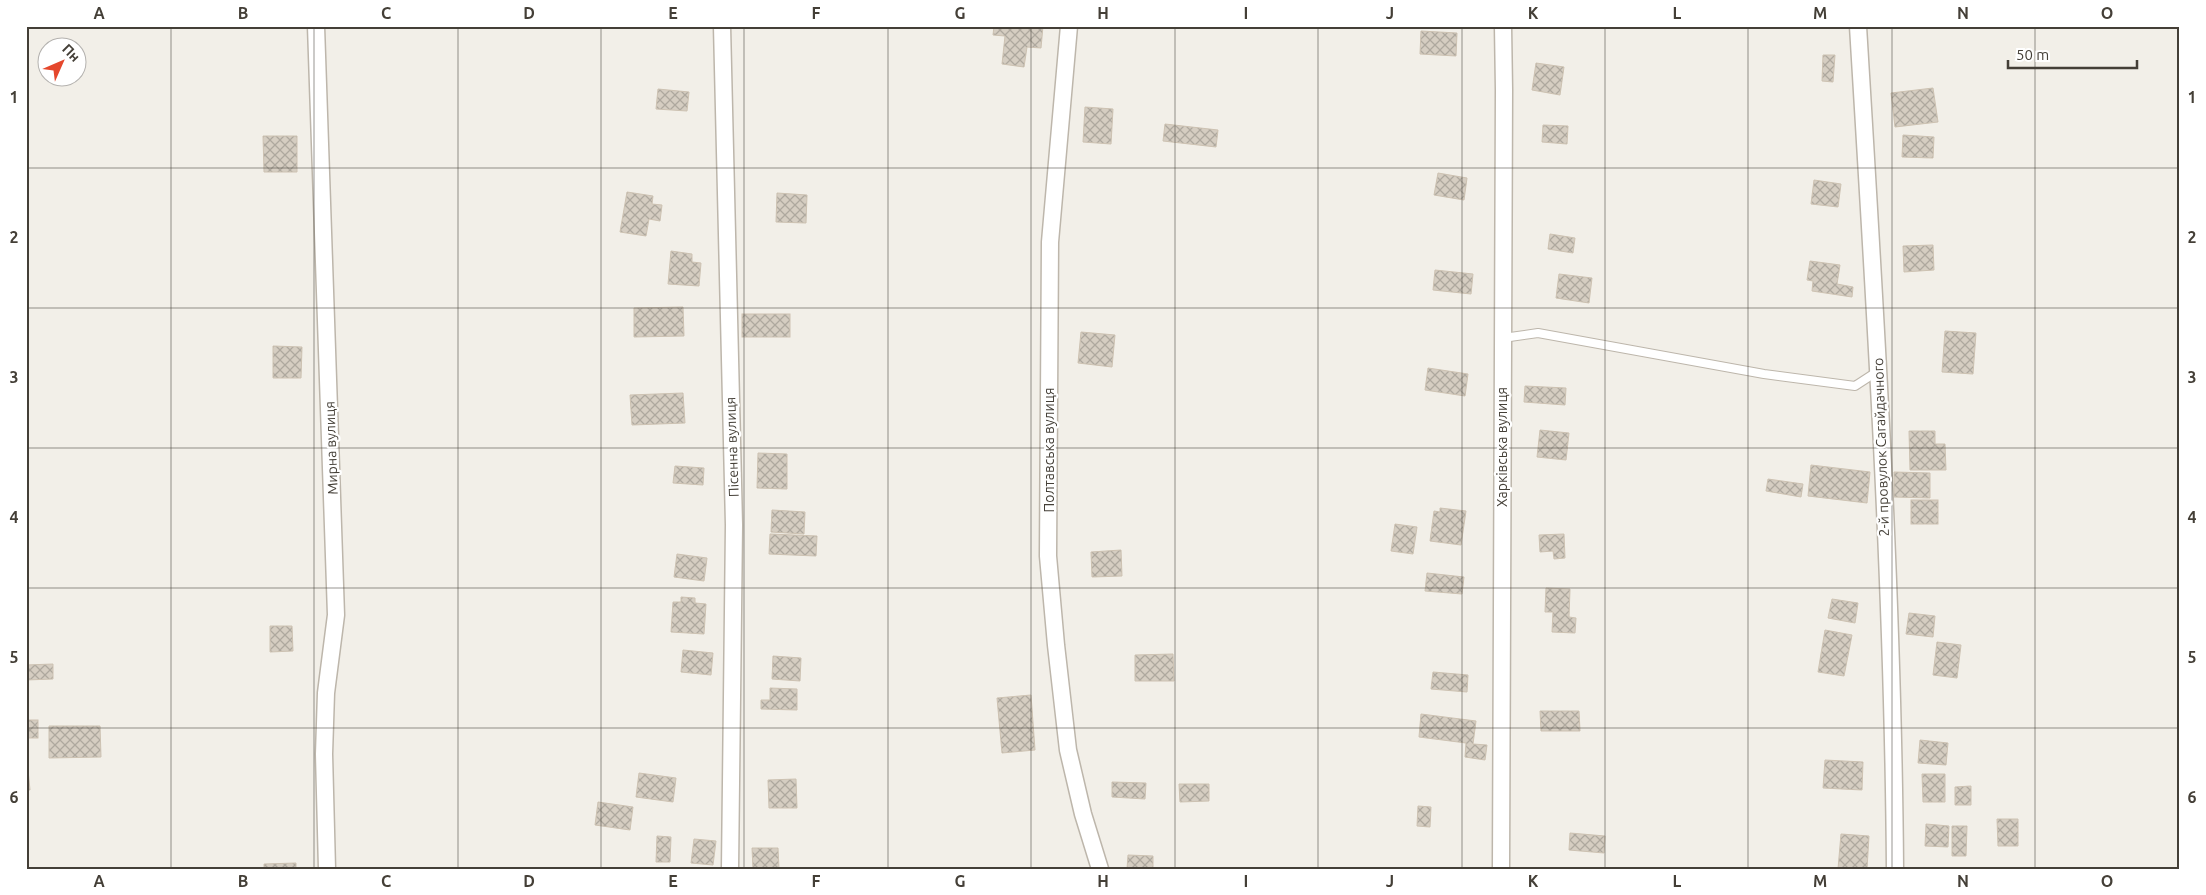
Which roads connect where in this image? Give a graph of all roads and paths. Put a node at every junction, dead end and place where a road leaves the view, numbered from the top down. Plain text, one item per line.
1 (316, 26) edge
2 (722, 26) edge
3 (1069, 26) edge
4 (1503, 26) edge
5 (1858, 26) edge
6 (1503, 338) junction
7 (1878, 371) junction
8 (327, 869) edge
9 (730, 869) edge
10 (1100, 869) edge
11 (1501, 869) edge
12 (1895, 869) edge

1 - 8 street, Мирна вулиця
2 - 9 street, Пісенна вулиця
3 - 10 street, Полтавська вулиця
4 - 6 street, Харківська вулиця
5 - 7 street, 2-й провулок Сагайдачного
6 - 7 lane
6 - 11 street, Харківська вулиця
7 - 12 street, 2-й провулок Сагайдачного

